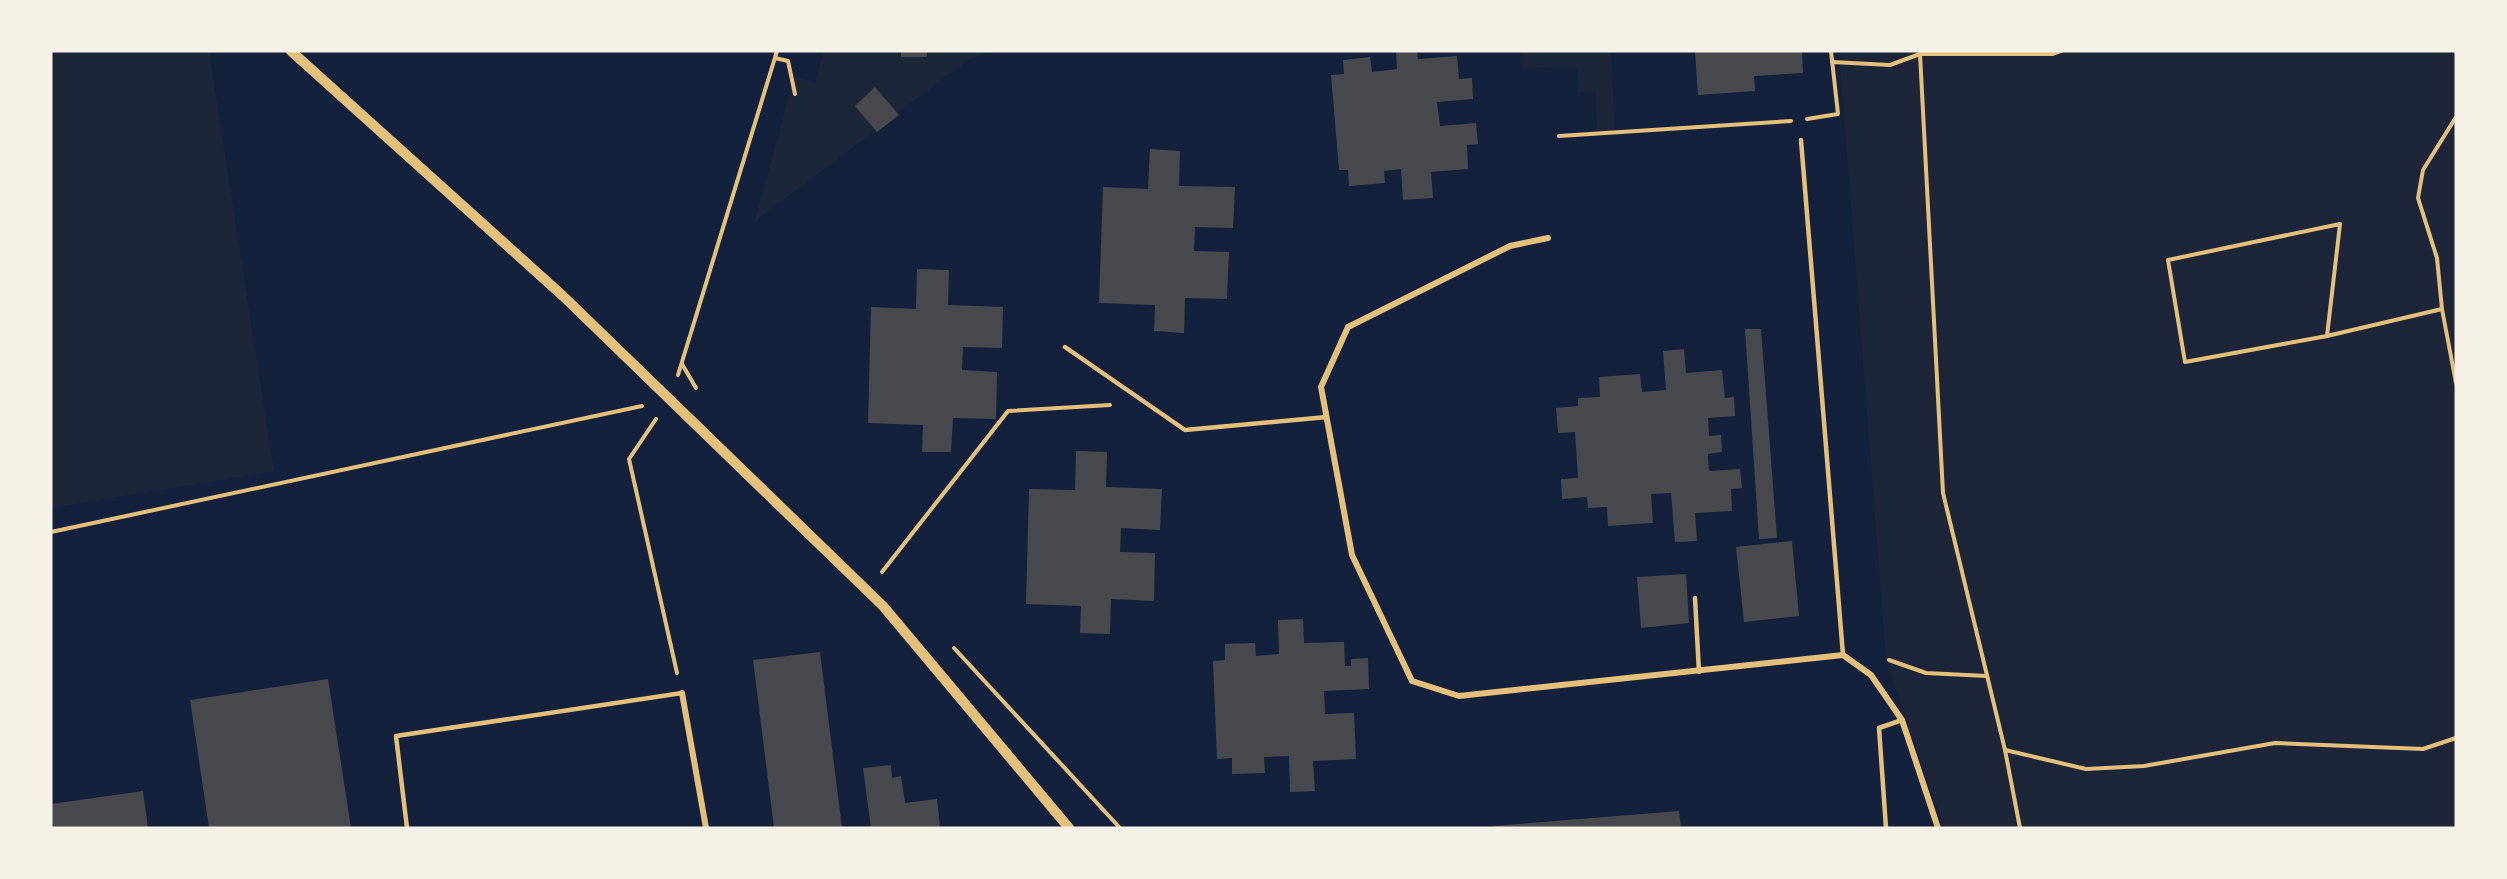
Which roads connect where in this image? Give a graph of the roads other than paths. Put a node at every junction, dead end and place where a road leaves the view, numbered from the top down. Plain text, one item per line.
1 (291, 51) edge
2 (1800, 140) dead end
3 (1548, 238) dead end
4 (1065, 347) dead end
5 (1327, 417) junction
6 (1695, 598) dead end
7 (1844, 655) junction
8 (1699, 672) junction
9 (682, 693) joint
10 (1902, 720) junction
11 (407, 828) edge
12 (705, 828) edge
13 (1069, 828) edge
14 (1886, 828) edge
15 (1938, 828) edge

1 - 13 street
2 - 7 lane
3 - 5 street
4 - 5 lane
5 - 8 street
6 - 8 lane
7 - 8 street
7 - 10 street
9 - 11 lane
9 - 12 street
10 - 14 lane
10 - 15 street

